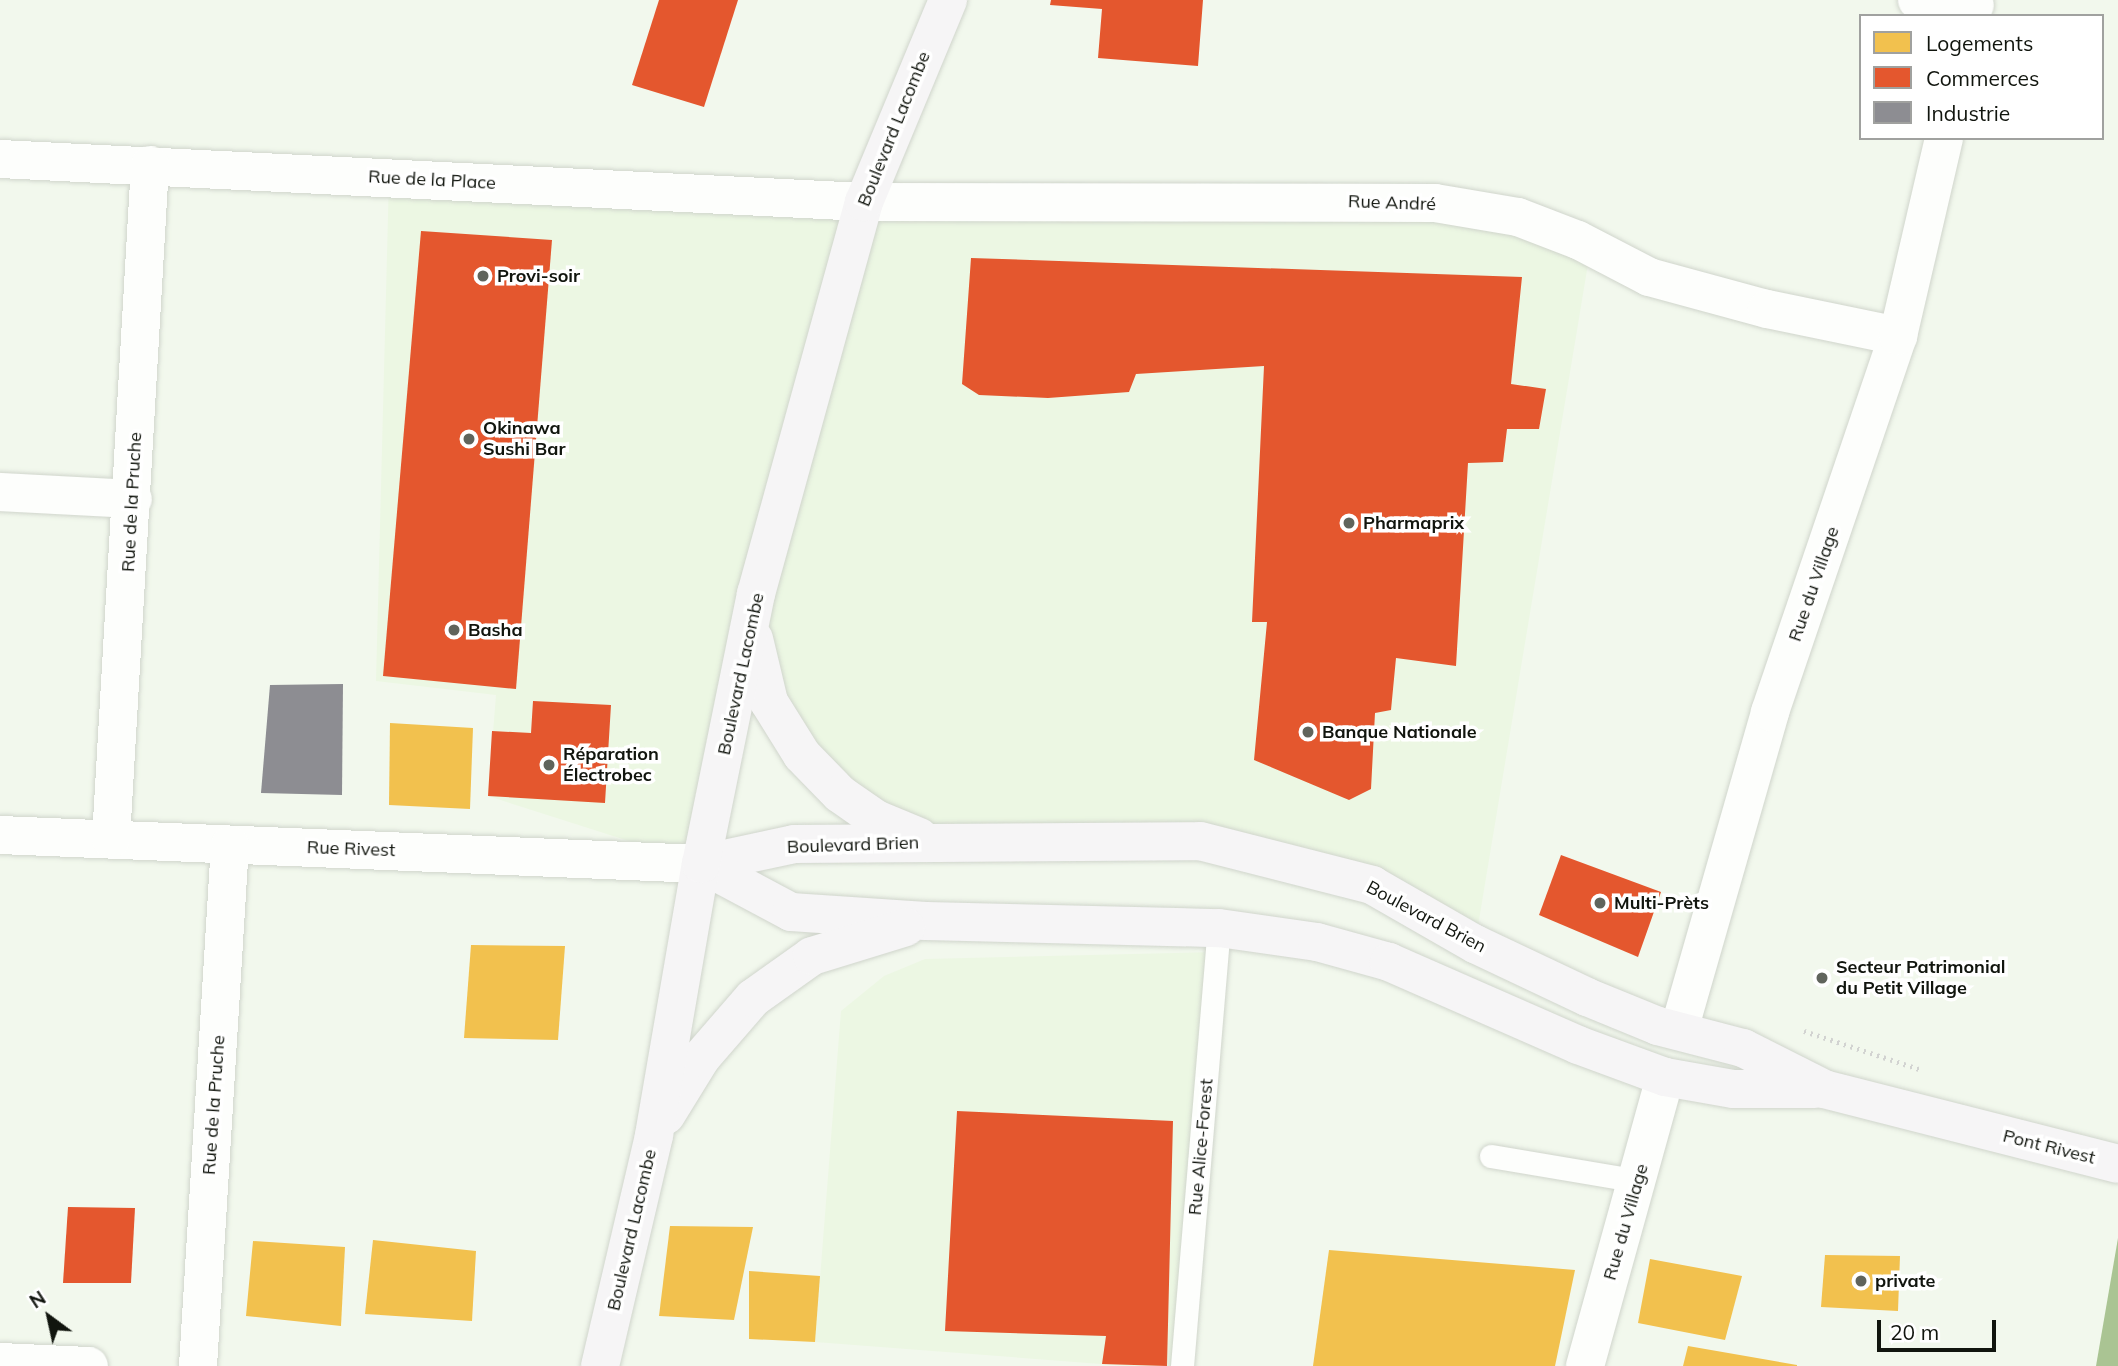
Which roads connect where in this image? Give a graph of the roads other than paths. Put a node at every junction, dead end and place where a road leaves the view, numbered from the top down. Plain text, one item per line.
1 (948, 0) edge
2 (1917, 0) edge
3 (1974, 7) edge
4 (1944, 140) edge
5 (0, 159) edge
6 (150, 165) junction
7 (864, 202) junction
8 (1898, 336) junction
9 (0, 492) edge
10 (133, 499) junction
11 (751, 627) junction
12 (0, 835) edge
13 (111, 839) junction
14 (934, 843) junction
15 (230, 845) junction
16 (701, 863) junction
17 (926, 921) junction
18 (1219, 928) junction
19 (1679, 1030) junction
20 (1665, 1077) junction
21 (1824, 1089) junction
22 (1981, 1130) joint
23 (654, 1135) junction
24 (1491, 1156) dead end
25 (2118, 1164) edge
26 (1639, 1181) junction
27 (0, 1362) edge
28 (89, 1366) edge
29 (198, 1366) edge
30 (600, 1366) edge
31 (1182, 1366) edge
32 (1585, 1366) edge

1 - 7 main road, Boulevard Lacombe
2 - 3 street
4 - 8 street, Rue du Village
5 - 6 street, Rue de la Place
6 - 7 street, Rue de la Place
6 - 10 street, Rue de la Pruche
7 - 8 street, Rue André
7 - 11 main road, Boulevard Lacombe
8 - 19 street, Rue du Village
9 - 10 street
10 - 13 street, Rue de la Pruche
11 - 14 main road
11 - 16 main road, Boulevard Lacombe
12 - 13 street, Rue Rivest
13 - 15 street, Rue Rivest
14 - 16 main road, Boulevard Brien
14 - 19 main road, Boulevard Brien
15 - 16 street, Rue Rivest
15 - 29 street, Rue de la Pruche
16 - 17 main road, Boulevard Brien
16 - 23 main road, Boulevard Lacombe
17 - 18 main road, Boulevard Brien
17 - 23 main road
18 - 20 main road, Boulevard Brien
18 - 31 lane, Rue Alice-Forest
19 - 21 main road, Boulevard Brien
20 - 21 main road, Boulevard Brien
20 - 26 street, Rue du Village
21 - 22 main road, Boulevard Brien
22 - 25 main road, Pont Rivest
23 - 30 main road, Boulevard Lacombe
24 - 26 lane
26 - 32 street, Rue du Village
27 - 28 street

